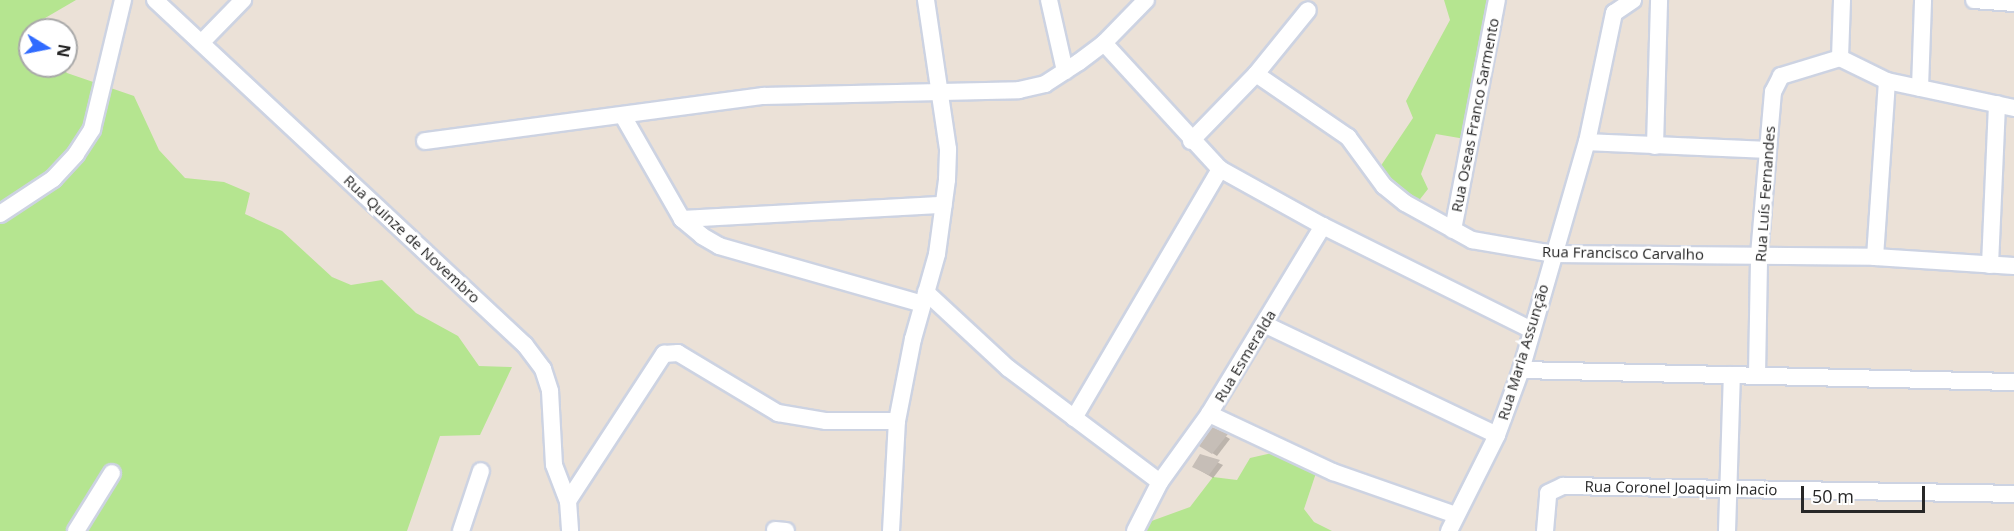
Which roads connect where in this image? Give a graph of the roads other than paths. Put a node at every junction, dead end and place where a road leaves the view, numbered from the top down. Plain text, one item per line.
1 (123, 0) edge
2 (155, 0) edge
3 (243, 0) edge
4 (926, 0) edge
5 (1049, 0) edge
6 (1146, 0) edge
7 (1497, 0) edge
8 (1633, 0) edge
9 (1659, 0) edge
10 (1842, 0) edge
11 (1923, 0) edge
12 (1974, 0) edge
13 (2014, 3) edge
14 (1614, 6) edge
15 (1308, 10) dead end
16 (202, 42) junction
17 (1104, 44) junction
18 (1840, 58) junction
19 (1065, 71) junction
20 (1256, 74) junction
21 (1887, 81) junction
22 (1920, 88) junction
23 (941, 92) junction
24 (2006, 106) edge
25 (623, 116) junction
26 (425, 141) dead end
27 (1191, 141) junction
28 (1587, 142) junction
29 (1655, 146) junction
30 (1767, 150) junction
31 (1220, 170) junction
32 (944, 205) junction
33 (0, 214) edge
34 (682, 219) junction
35 (1323, 226) junction
36 (1453, 230) junction
37 (1553, 254) junction
38 (1759, 255) junction
39 (1875, 256) junction
40 (1990, 265) junction
41 (2014, 266) edge
42 (924, 298) junction
43 (1264, 324) junction
44 (1532, 330) junction
45 (1521, 370) junction
46 (1732, 375) junction
47 (1757, 375) junction
48 (2014, 382) edge
49 (1209, 414) junction
50 (1074, 418) junction
51 (897, 421) junction
52 (1497, 435) junction
53 (481, 471) dead end
54 (111, 473) dead end
55 (1160, 482) junction
56 (1728, 487) junction
57 (2014, 494) edge
58 (568, 501) junction
59 (1456, 515) junction
60 (775, 530) edge
61 (76, 531) edge
62 (460, 531) edge
63 (570, 531) edge
64 (786, 531) edge
65 (891, 531) edge
66 (1135, 531) edge
67 (1449, 531) edge
68 (1545, 531) edge
69 (1727, 531) edge

1 - 33 street
2 - 16 street, Rua Quinze de Novembro
3 - 16 street
4 - 23 street
5 - 19 street
6 - 17 street
7 - 36 street, Rua Oseas Franco Sarmento
8 - 14 street, Rua Maria Assunção
9 - 29 street
10 - 18 street
11 - 22 street
12 - 13 street
14 - 28 street, Rua Maria Assunção
15 - 20 street
16 - 58 street, Rua Quinze de Novembro
17 - 19 street
17 - 27 street
18 - 21 street
18 - 30 street, Rua Luís Fernandes
19 - 23 street
20 - 27 street
20 - 36 street, Rua Francisco Carvalho
21 - 22 street
21 - 39 street
22 - 24 street
23 - 25 street
23 - 32 street
24 - 40 street
25 - 26 street
25 - 34 street
27 - 31 street
28 - 29 street
28 - 37 street, Rua Maria Assunção
29 - 30 street
30 - 38 street, Rua Luís Fernandes
31 - 35 street
31 - 50 street
32 - 34 street
32 - 42 street
34 - 42 street
35 - 43 street, Rua Esmeralda
35 - 44 street
36 - 37 street, Rua Francisco Carvalho
37 - 38 street, Rua Francisco Carvalho
37 - 44 street, Rua Maria Assunção
38 - 39 street, Rua Francisco Carvalho
38 - 47 street, Rua Luís Fernandes
39 - 40 street, Rua Francisco Carvalho
40 - 41 street, Rua Francisco Carvalho
42 - 50 street
42 - 51 street
43 - 49 street, Rua Esmeralda
43 - 52 street
44 - 45 street, Rua Maria Assunção
45 - 46 street
45 - 52 street, Rua Maria Assunção
46 - 47 street
46 - 56 street
47 - 48 street
49 - 55 street, Rua Esmeralda
49 - 59 street
50 - 55 street
51 - 58 street
51 - 65 street
52 - 59 street, Rua Maria Assunção
53 - 62 street
54 - 61 street
55 - 66 street, Rua Esmeralda
56 - 57 street, Rua Coronel Joaquim Inacio
56 - 68 street, Rua Coronel Joaquim Inacio
56 - 69 street
58 - 63 street, Rua Quinze de Novembro
59 - 67 street, Rua Maria Assunção
60 - 64 street

